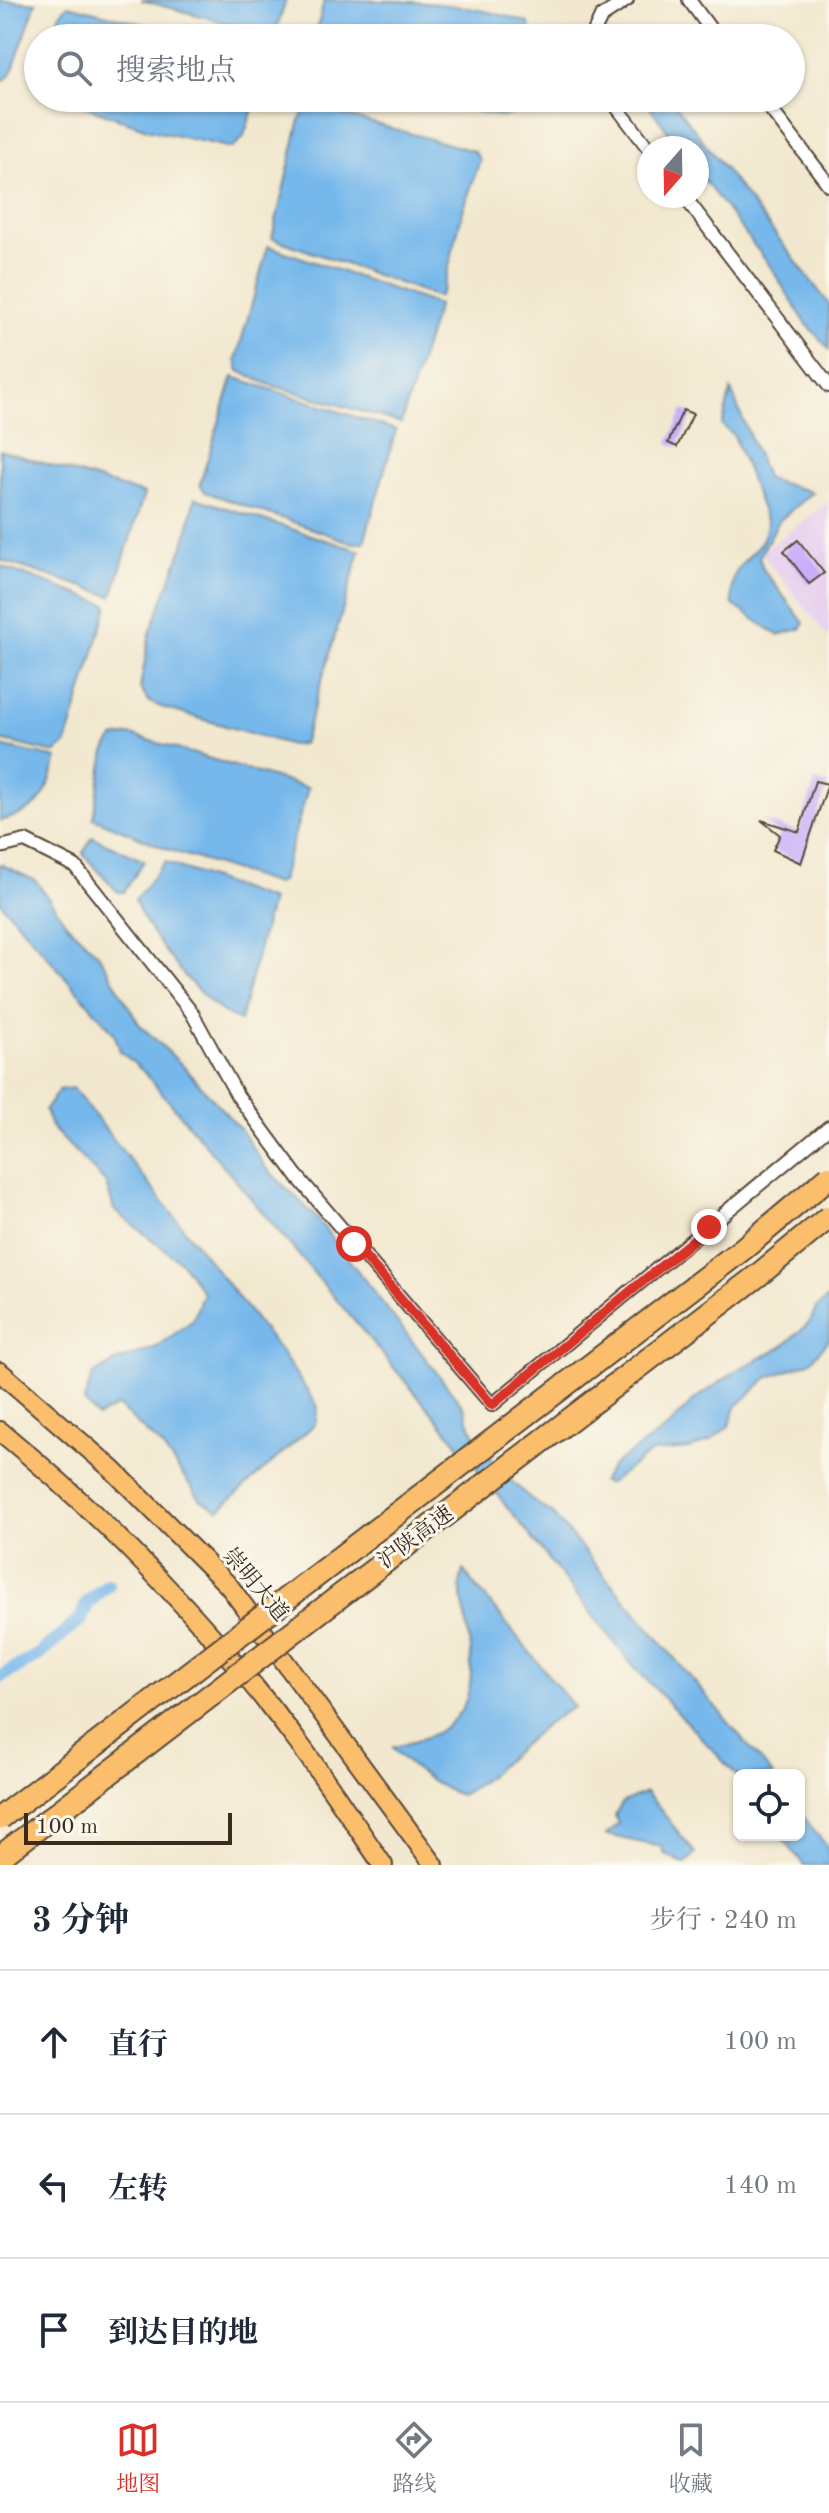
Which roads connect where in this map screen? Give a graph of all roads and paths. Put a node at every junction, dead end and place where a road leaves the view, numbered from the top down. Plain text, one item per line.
1 (627, 0) edge
2 (689, 0) edge
3 (598, 24) edge
4 (707, 24) edge
5 (621, 112) edge
6 (773, 112) edge
7 (639, 136) edge
8 (829, 185) edge
9 (693, 208) edge
10 (829, 386) edge
11 (0, 847) edge
12 (829, 1127) edge
13 (829, 1177) edge
14 (829, 1217) edge
15 (0, 1372) edge
16 (0, 1431) edge
17 (0, 1818) edge
18 (0, 1857) edge
19 (383, 1865) edge
20 (434, 1865) edge

1 - 3 street
2 - 4 street
5 - 7 street
6 - 8 street
9 - 10 street
11 - 12 street
13 - 17 highway, 沪陕高速, bridge
14 - 18 highway, 沪陕高速, bridge
15 - 20 main road, 崇明大道
16 - 19 main road

